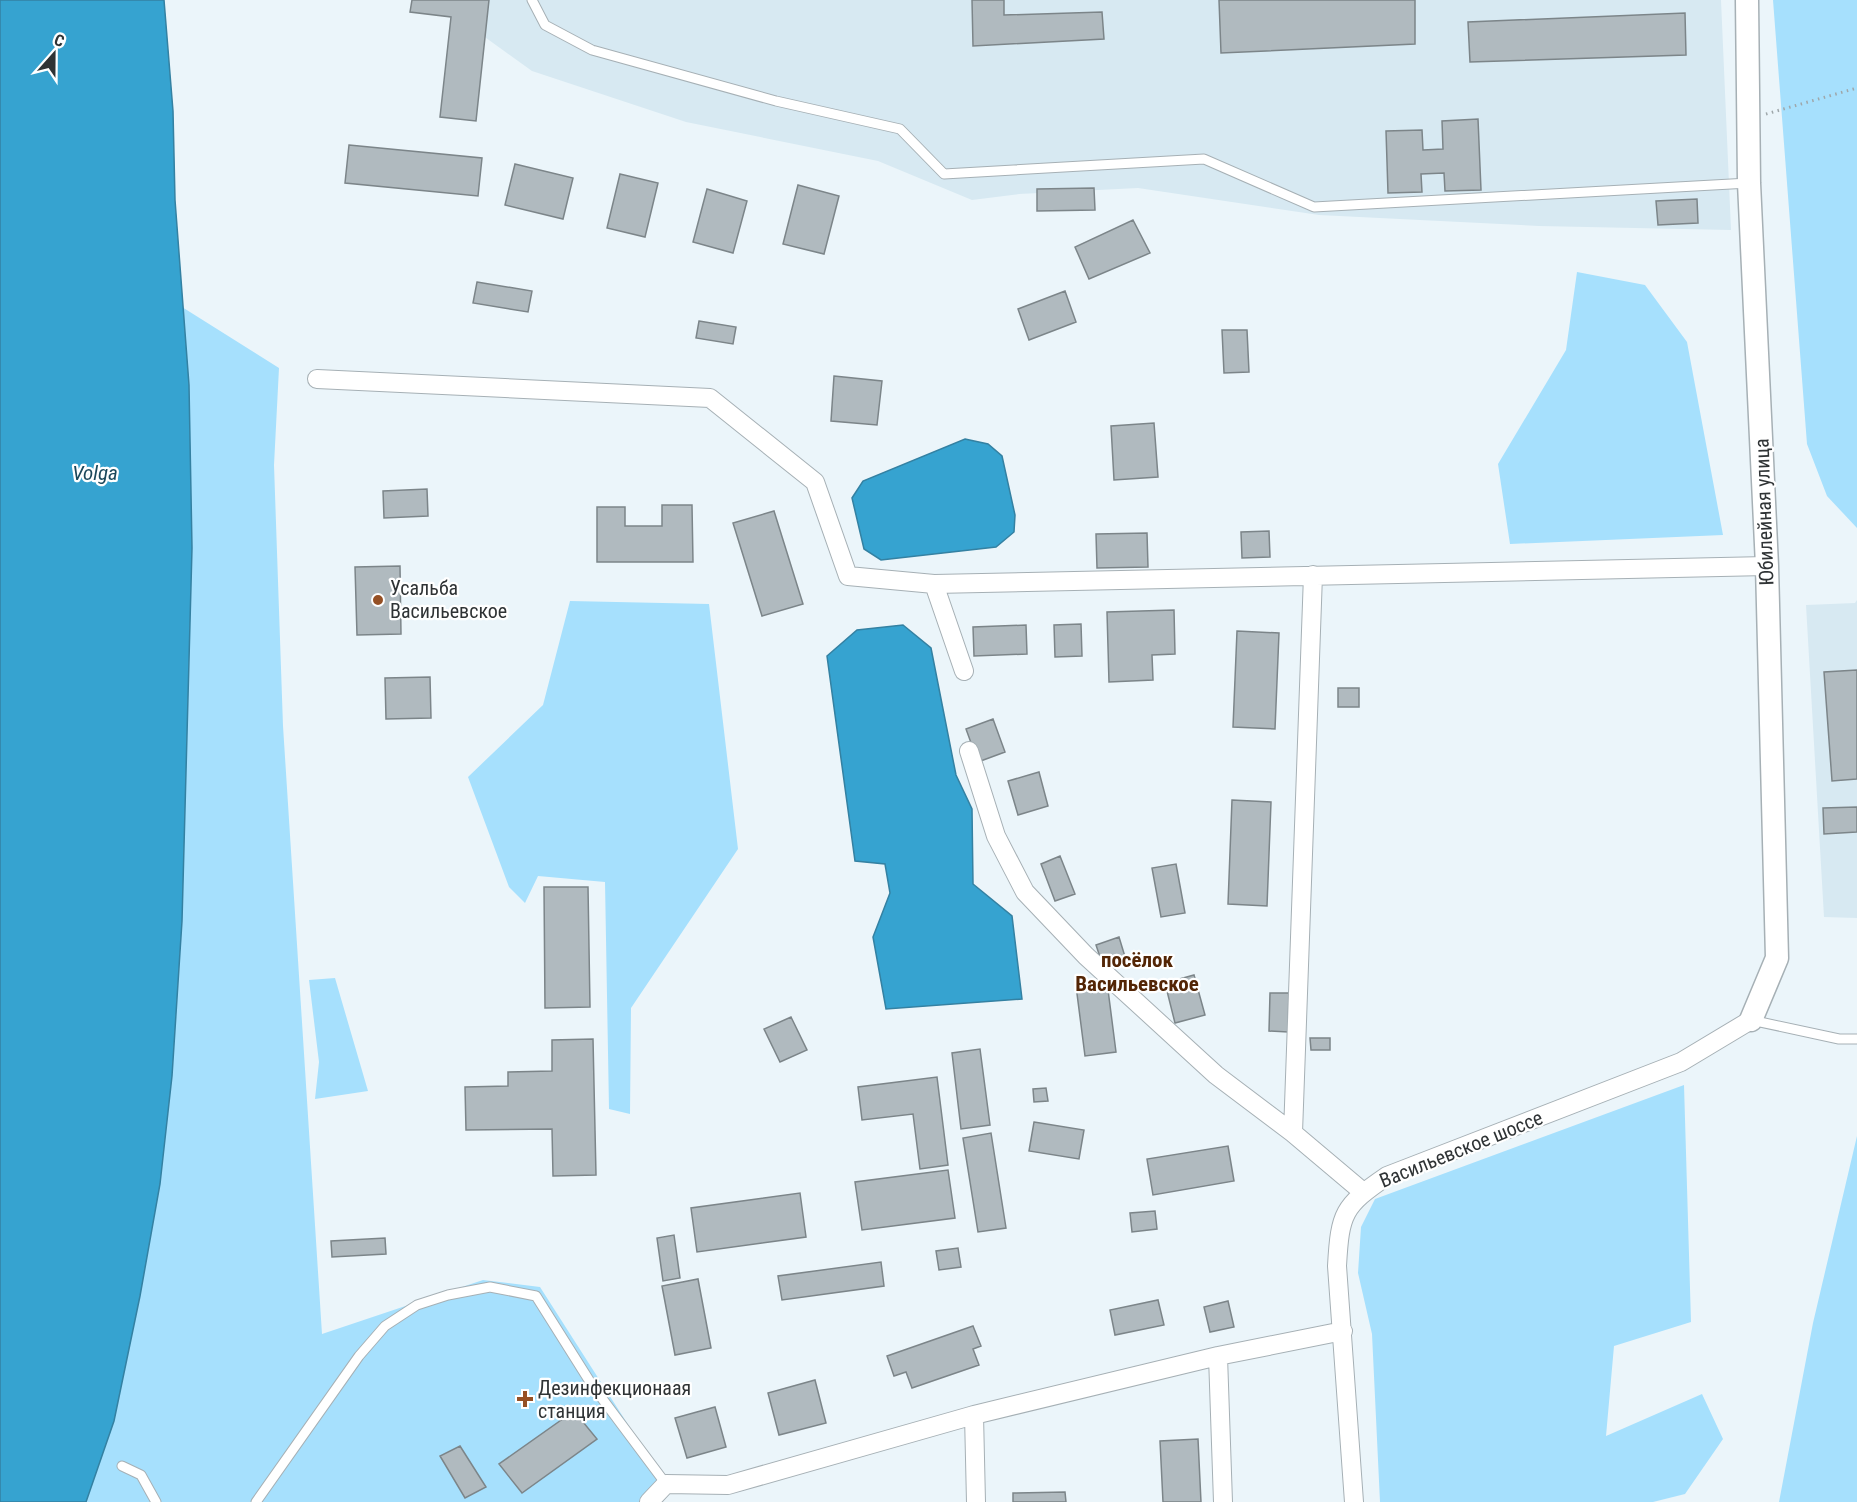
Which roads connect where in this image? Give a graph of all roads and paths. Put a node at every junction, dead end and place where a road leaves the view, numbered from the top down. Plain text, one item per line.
1 (532, 0) edge
2 (1747, 0) edge
3 (1857, 88) edge
4 (1748, 120) junction
5 (1749, 183) junction
6 (317, 379) dead end
7 (1767, 566) junction
8 (1313, 575) junction
9 (934, 584) junction
10 (964, 671) dead end
11 (969, 751) dead end
12 (1751, 1020) junction
13 (1857, 1039) edge
14 (1293, 1133) junction
15 (1363, 1192) junction
16 (1343, 1331) junction
17 (1218, 1356) junction
18 (974, 1415) junction
19 (122, 1466) dead end
20 (666, 1484) junction
21 (156, 1502) edge
22 (256, 1502) edge
23 (649, 1502) edge
24 (976, 1502) edge
25 (1223, 1502) edge
26 (1354, 1502) edge

1 - 5 lane
2 - 4 street, Юбилейная улица
3 - 4 path
4 - 5 street, Юбилейная улица
5 - 7 street, Юбилейная улица
6 - 9 street
7 - 8 street
7 - 12 street, Юбилейная улица
8 - 9 street
8 - 14 street
9 - 10 street
11 - 14 street
12 - 13 lane
12 - 15 street, Васильевское шоссе
14 - 15 street
15 - 16 street, Васильевское шоссе
16 - 17 street
16 - 26 street, Васильевское шоссе
17 - 18 street
17 - 25 street
18 - 20 street
18 - 24 street
19 - 21 lane
20 - 22 lane
20 - 23 street

